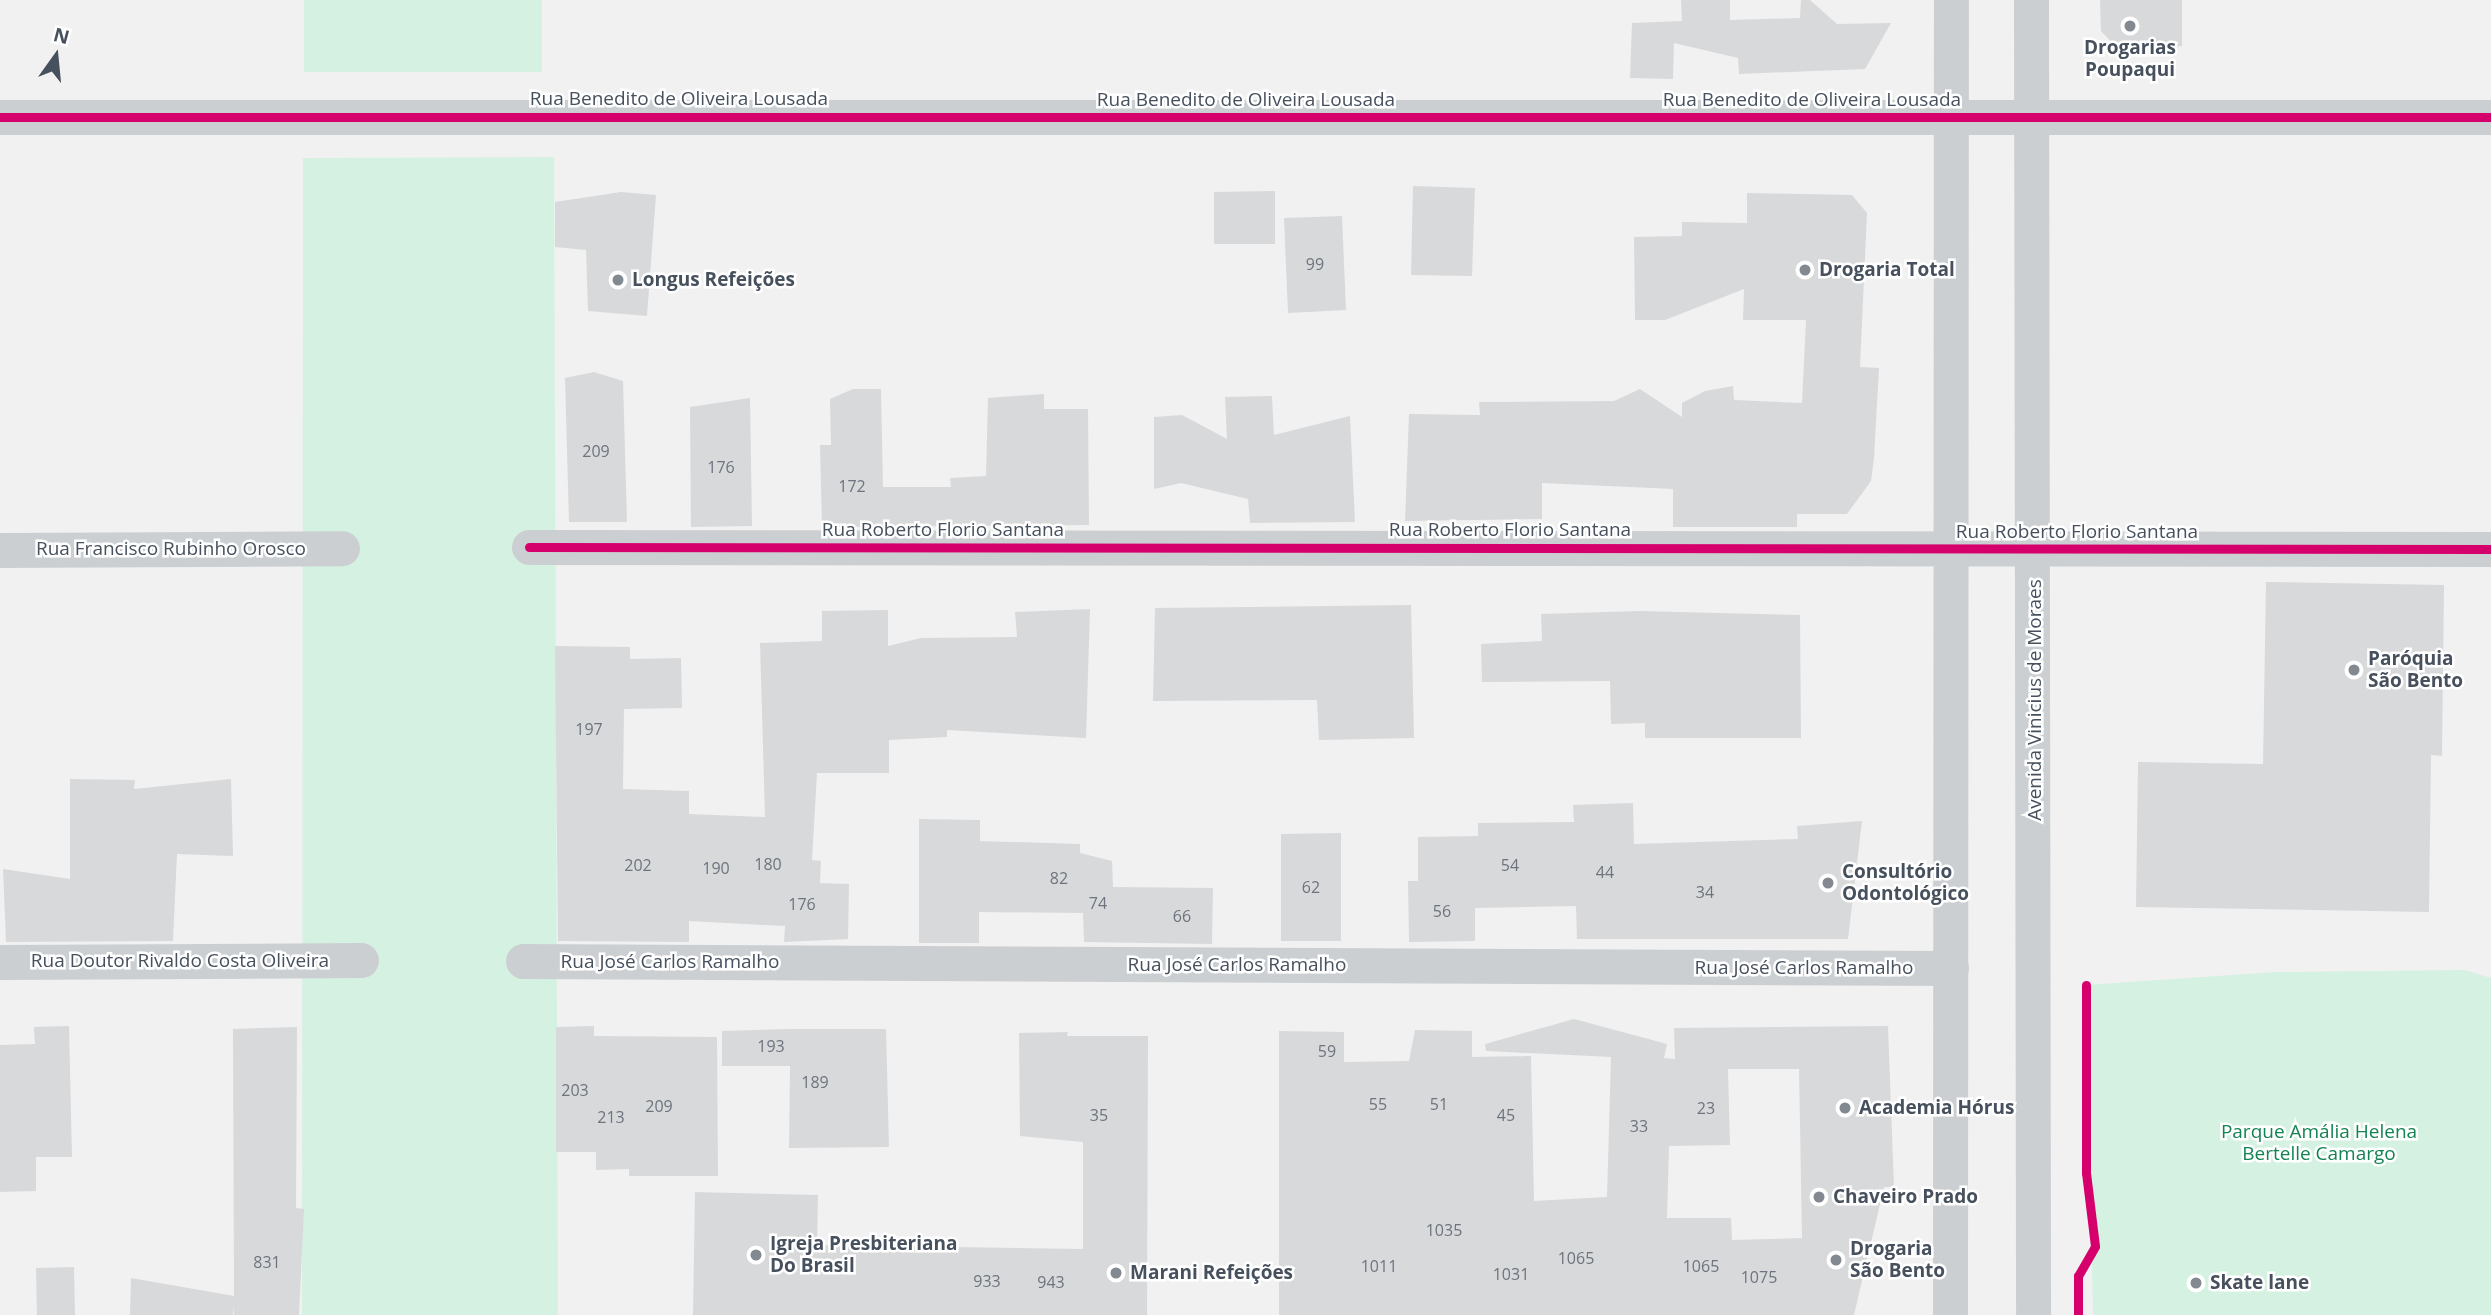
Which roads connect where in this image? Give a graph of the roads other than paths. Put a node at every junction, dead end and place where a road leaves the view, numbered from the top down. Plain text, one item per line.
1 (1951, 0) edge
2 (2031, 0) edge
3 (0, 117) edge
4 (1951, 117) junction
5 (2491, 117) edge
6 (2031, 118) junction
7 (529, 547) dead end
8 (342, 548) dead end
9 (1951, 548) junction
10 (2491, 549) edge
11 (0, 550) edge
12 (2034, 550) junction
13 (361, 960) dead end
14 (523, 961) dead end
15 (0, 962) edge
16 (1951, 968) junction
17 (1950, 1315) edge
18 (2034, 1315) edge

1 - 4 street
2 - 6 street, Avenida Vinicius de Moraes
3 - 4 street, Rua Benedito de Oliveira Lousada
4 - 6 street, Rua Benedito de Oliveira Lousada
4 - 9 street
5 - 6 street, Rua Benedito de Oliveira Lousada
6 - 12 street, Avenida Vinicius de Moraes
7 - 9 street, Rua Roberto Florio Santana
8 - 11 street, Rua Francisco Rubinho Orosco
9 - 12 street, Rua Roberto Florio Santana
9 - 16 street
10 - 12 street, Rua Roberto Florio Santana
12 - 18 street, Avenida Vinicius de Moraes
13 - 15 street, Rua Doutor Rivaldo Costa Oliveira
14 - 16 street, Rua José Carlos Ramalho
16 - 17 street

